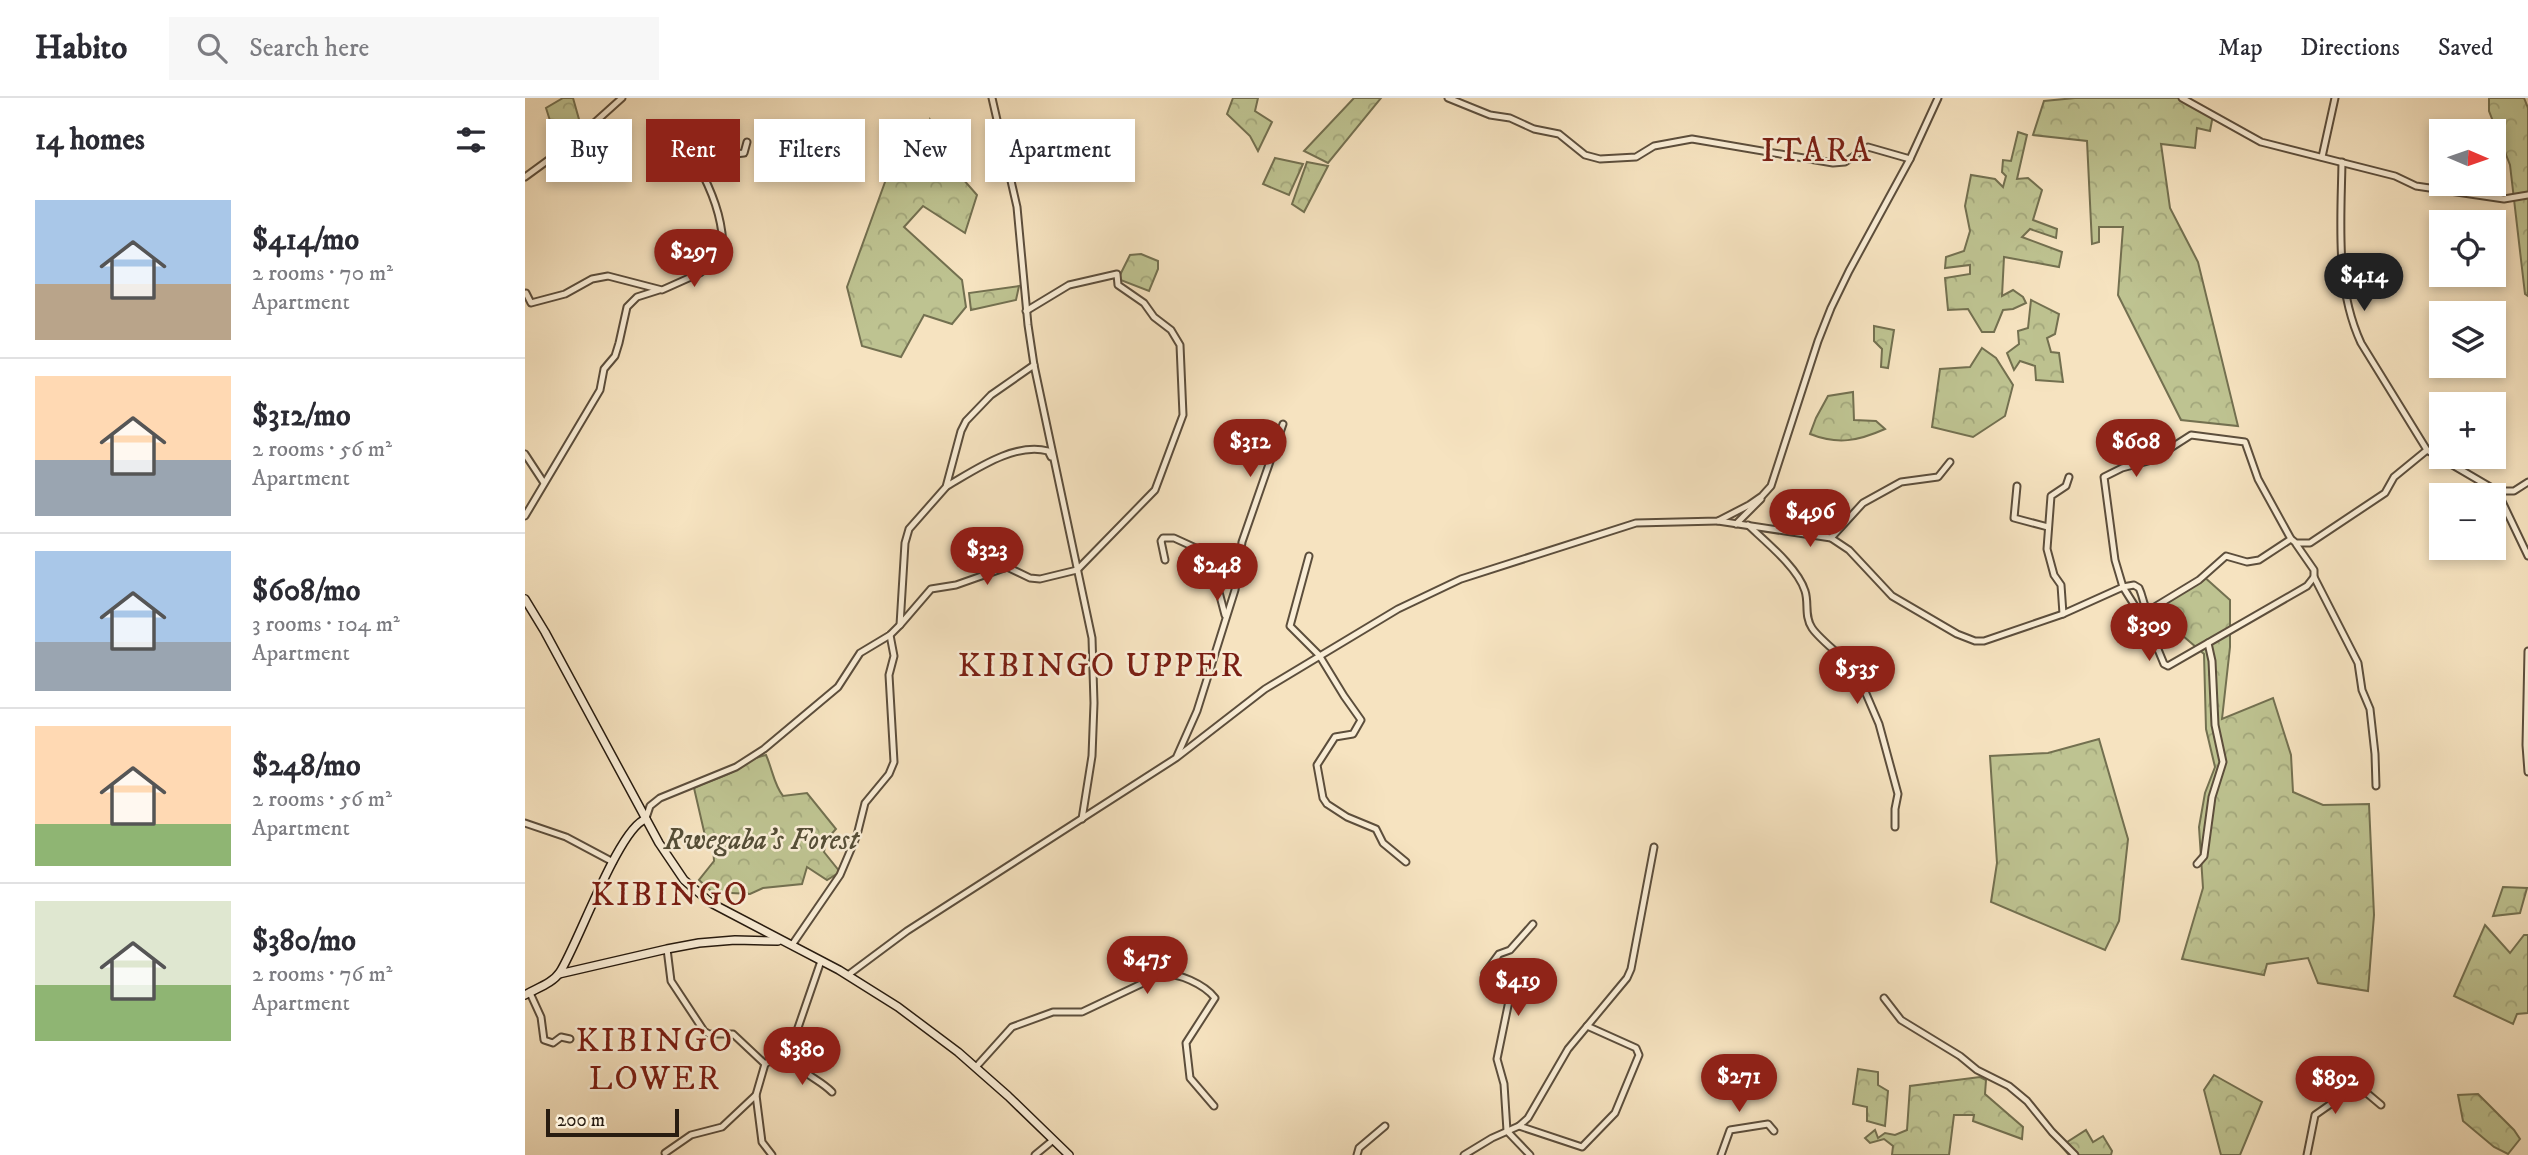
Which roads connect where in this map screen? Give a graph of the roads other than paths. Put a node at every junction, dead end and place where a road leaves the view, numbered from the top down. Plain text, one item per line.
1 (622, 98) edge
2 (992, 98) edge
3 (1448, 98) edge
4 (1938, 98) edge
5 (2182, 98) edge
6 (2335, 98) edge
7 (747, 142) dead end
8 (2322, 158) junction
9 (1910, 159) junction
10 (2342, 162) junction
11 (525, 177) edge
12 (2528, 195) edge
13 (525, 287) edge
14 (662, 290) junction
15 (525, 293) edge
16 (528, 302) edge
17 (1026, 311) junction
18 (1034, 365) junction
19 (1283, 424) dead end
20 (2427, 450) junction
21 (525, 454) edge
22 (1053, 460) junction
23 (1950, 462) dead end
24 (2069, 477) dead end
25 (2528, 482) edge
26 (544, 483) junction
27 (2483, 483) edge
28 (2017, 486) dead end
29 (946, 487) junction
30 (2506, 491) edge
31 (1762, 496) junction
32 (2506, 510) edge
33 (525, 516) edge
34 (1718, 521) junction
35 (1735, 524) junction
36 (1748, 526) junction
37 (2048, 527) junction
38 (1831, 538) junction
39 (2294, 541) junction
40 (2528, 555) edge
41 (1309, 556) dead end
42 (1165, 559) dead end
43 (1077, 570) junction
44 (2314, 577) junction
45 (2123, 587) junction
46 (525, 599) edge
47 (2063, 614) junction
48 (1226, 618) junction
49 (900, 625) junction
50 (890, 635) junction
51 (2208, 643) junction
52 (2528, 651) edge
53 (1319, 655) junction
54 (1176, 758) junction
55 (2528, 772) edge
56 (2376, 786) dead end
57 (637, 801) junction
58 (646, 819) junction
59 (1082, 819) junction
60 (525, 823) edge
61 (635, 826) junction
62 (1895, 827) dead end
63 (1654, 847) dead end
64 (613, 862) junction
65 (1406, 862) dead end
66 (2197, 864) dead end
67 (1533, 924) dead end
68 (784, 942) junction
69 (792, 945) junction
70 (667, 949) junction
71 (821, 961) junction
72 (559, 974) junction
73 (848, 975) junction
74 (527, 994) edge
75 (1884, 998) dead end
76 (1587, 1026) junction
77 (569, 1039) dead end
78 (791, 1048) junction
79 (765, 1064) junction
80 (976, 1067) junction
81 (832, 1092) dead end
82 (756, 1094) junction
83 (2381, 1105) dead end
84 (1214, 1106) dead end
85 (1385, 1126) dead end
86 (1519, 1126) junction
87 (1507, 1131) junction
88 (1774, 1131) dead end
89 (1052, 1141) junction
90 (665, 1153) dead end
91 (772, 1155) edge
92 (1035, 1155) edge
93 (1069, 1155) edge
94 (1357, 1155) edge
95 (1464, 1155) edge
96 (1530, 1155) edge
97 (1721, 1155) edge
98 (2075, 1155) edge
99 (2307, 1155) edge

1 - 11 street
2 - 17 street
3 - 9 street
4 - 9 street
5 - 8 street
6 - 8 street
7 - 14 street
8 - 10 street
9 - 31 street
10 - 12 street
10 - 20 street
13 - 15 street
14 - 16 street
14 - 26 street
15 - 16 street
17 - 18 street
17 - 43 street
18 - 22 street
18 - 29 street
19 - 48 street
20 - 27 street
20 - 39 street
21 - 26 street
22 - 29 street
22 - 43 street
23 - 38 street
24 - 37 street
25 - 30 street
26 - 33 street
28 - 37 street
29 - 49 street
31 - 34 street
31 - 35 street
32 - 40 street
34 - 35 street
34 - 53 street
35 - 36 street
36 - 38 street
36 - 62 street
37 - 47 street
38 - 47 street
39 - 44 street
39 - 45 street
39 - 45 street
41 - 53 street
42 - 48 street
43 - 49 street
43 - 59 street
44 - 51 street
44 - 56 street
45 - 47 street
45 - 51 street
46 - 57 main road
48 - 54 street
49 - 50 street
50 - 58 street
50 - 69 street
51 - 66 street
52 - 55 street
53 - 54 street
53 - 65 street
54 - 59 street
57 - 58 main road
57 - 61 main road
58 - 61 main road
58 - 68 main road
59 - 73 street
60 - 64 street
61 - 64 main road
63 - 76 street
64 - 72 main road
67 - 87 street
68 - 69 main road
68 - 70 main road
69 - 71 main road
70 - 72 main road
70 - 79 street
71 - 73 main road
71 - 78 street
72 - 74 main road
73 - 80 main road
74 - 77 street
75 - 98 street
76 - 86 street
76 - 86 street
78 - 79 street
78 - 81 street
79 - 82 street
80 - 84 street
80 - 89 main road
82 - 90 street
82 - 91 street
83 - 99 street
85 - 94 street
86 - 87 street
87 - 95 street
87 - 96 street
88 - 97 street
89 - 92 street
89 - 93 main road

